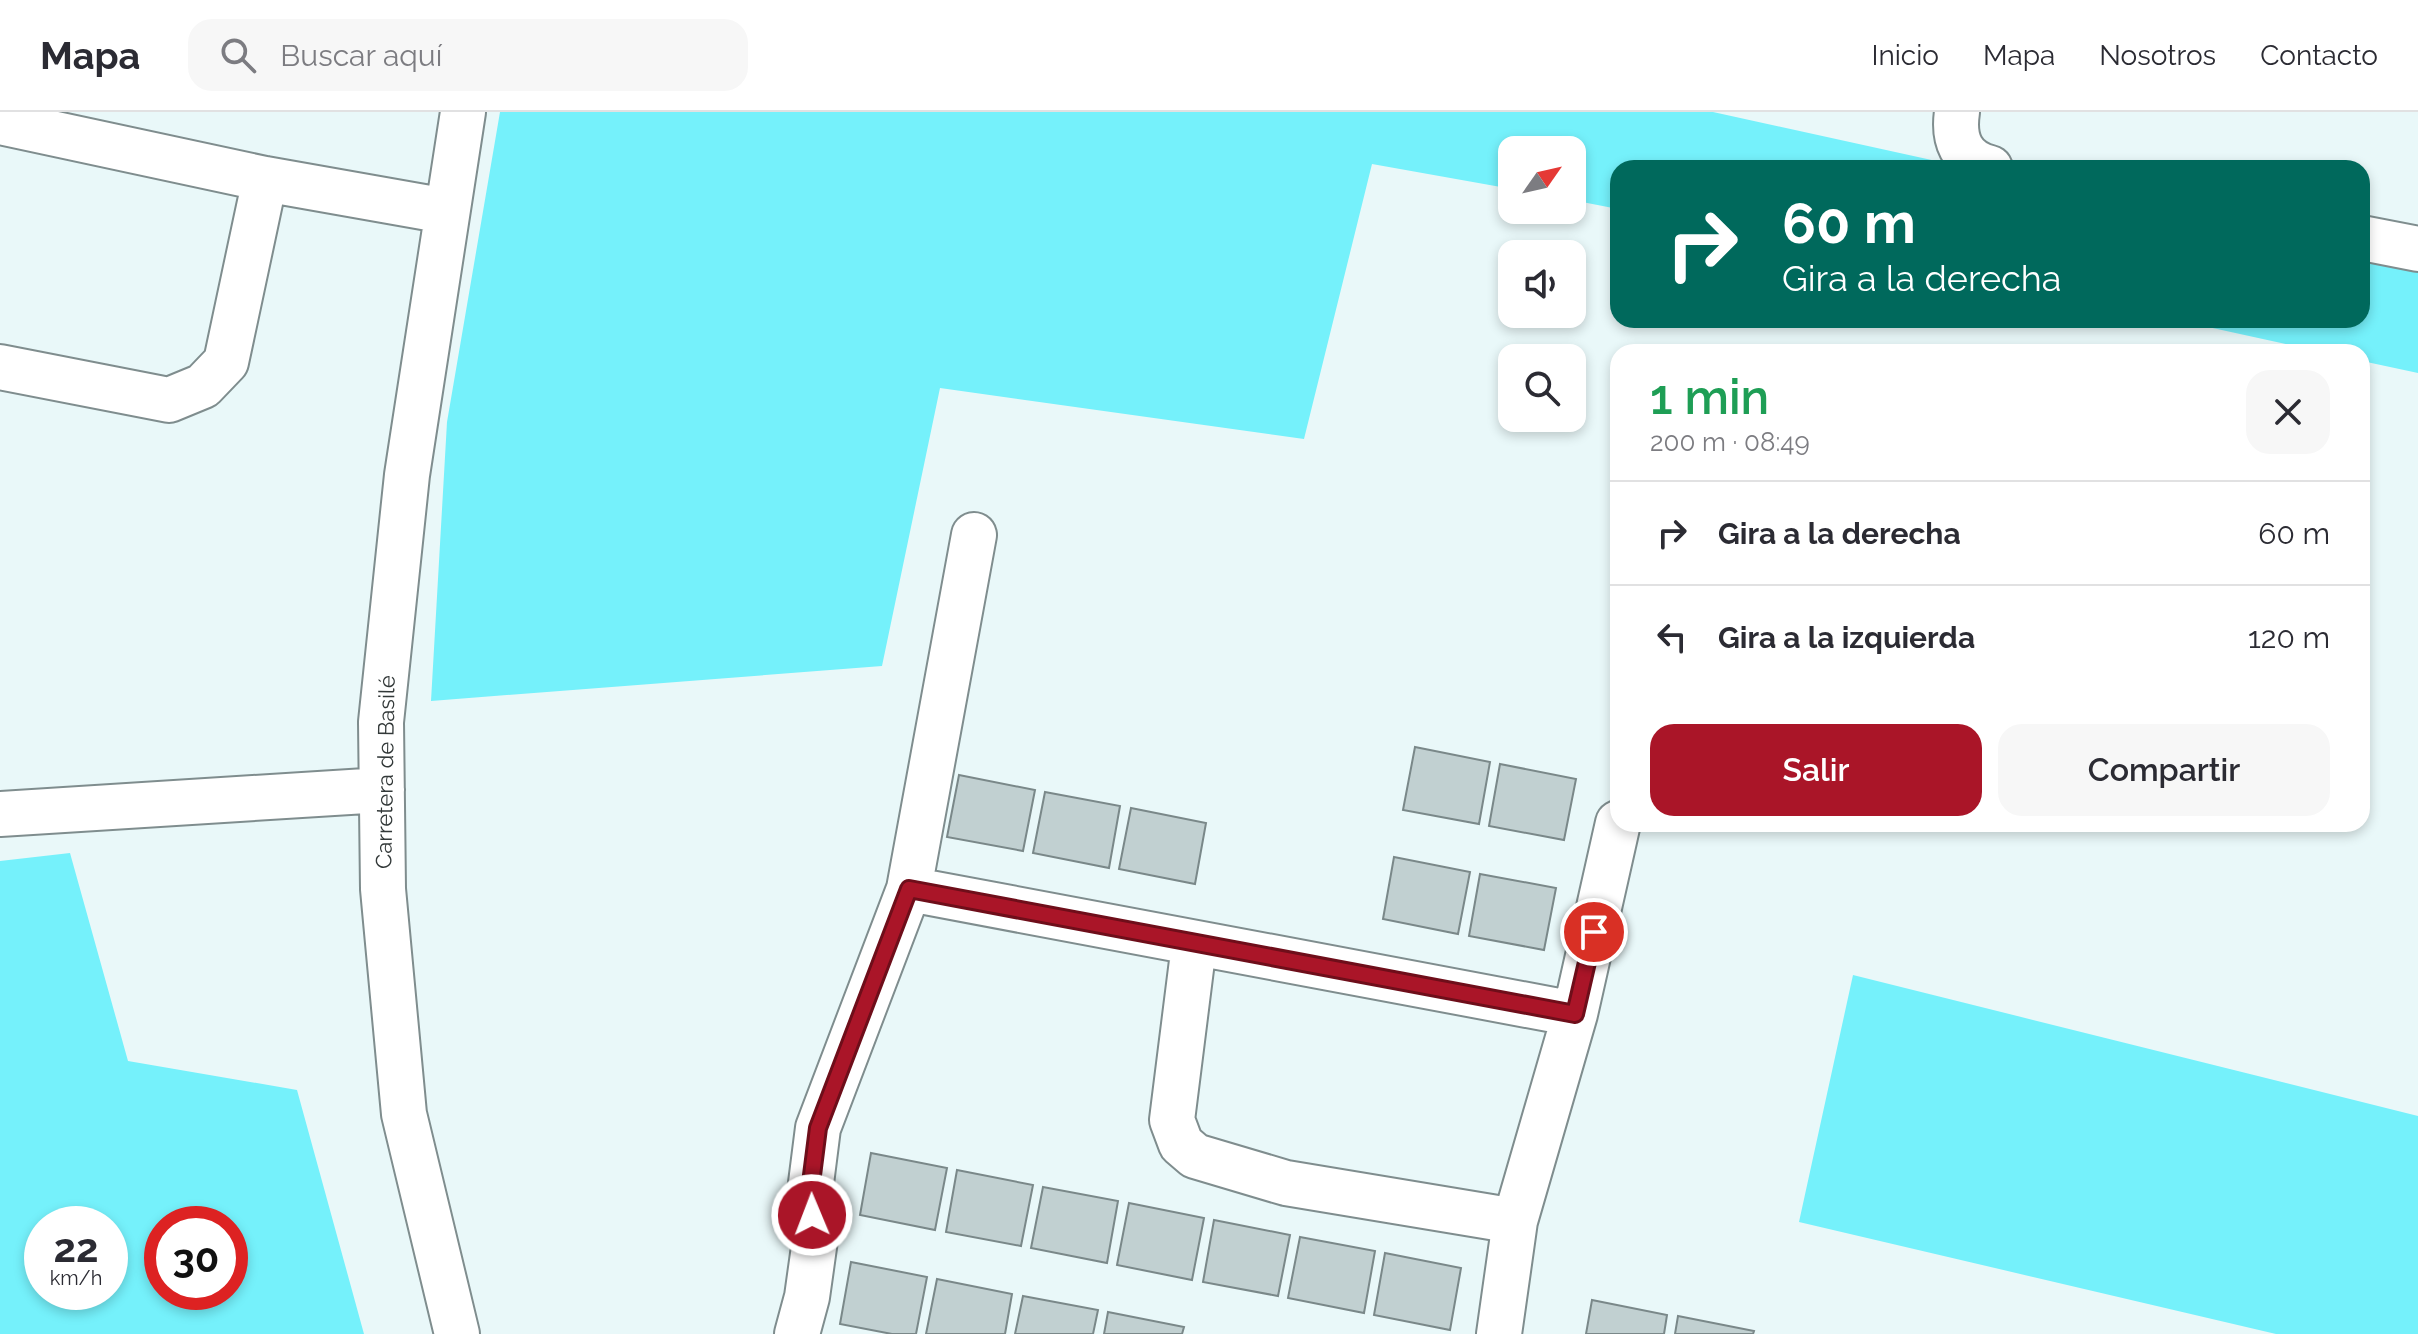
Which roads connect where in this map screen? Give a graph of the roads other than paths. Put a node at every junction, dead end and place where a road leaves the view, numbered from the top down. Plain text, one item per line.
1 (463, 112) edge
2 (1957, 112) edge
3 (0, 122) edge
4 (1975, 160) edge
5 (265, 179) junction
6 (446, 211) junction
7 (2370, 240) edge
8 (2418, 249) edge
9 (0, 367) edge
10 (974, 535) dead end
11 (382, 790) junction
12 (0, 814) edge
13 (1616, 832) edge
14 (909, 889) junction
15 (1194, 945) junction
16 (1575, 1014) junction
17 (1515, 1221) junction
18 (457, 1334) edge
19 (797, 1334) edge
20 (1499, 1334) edge

1 - 6 street, Carretera de Basilé
2 - 4 street
3 - 5 street
5 - 6 street
5 - 9 street
6 - 11 street, Carretera de Basilé
7 - 8 street
10 - 14 street
11 - 12 street
11 - 18 street, Carretera de Basilé
13 - 16 street
14 - 15 street
14 - 19 street
15 - 16 street
15 - 17 street
16 - 17 street
17 - 20 street

